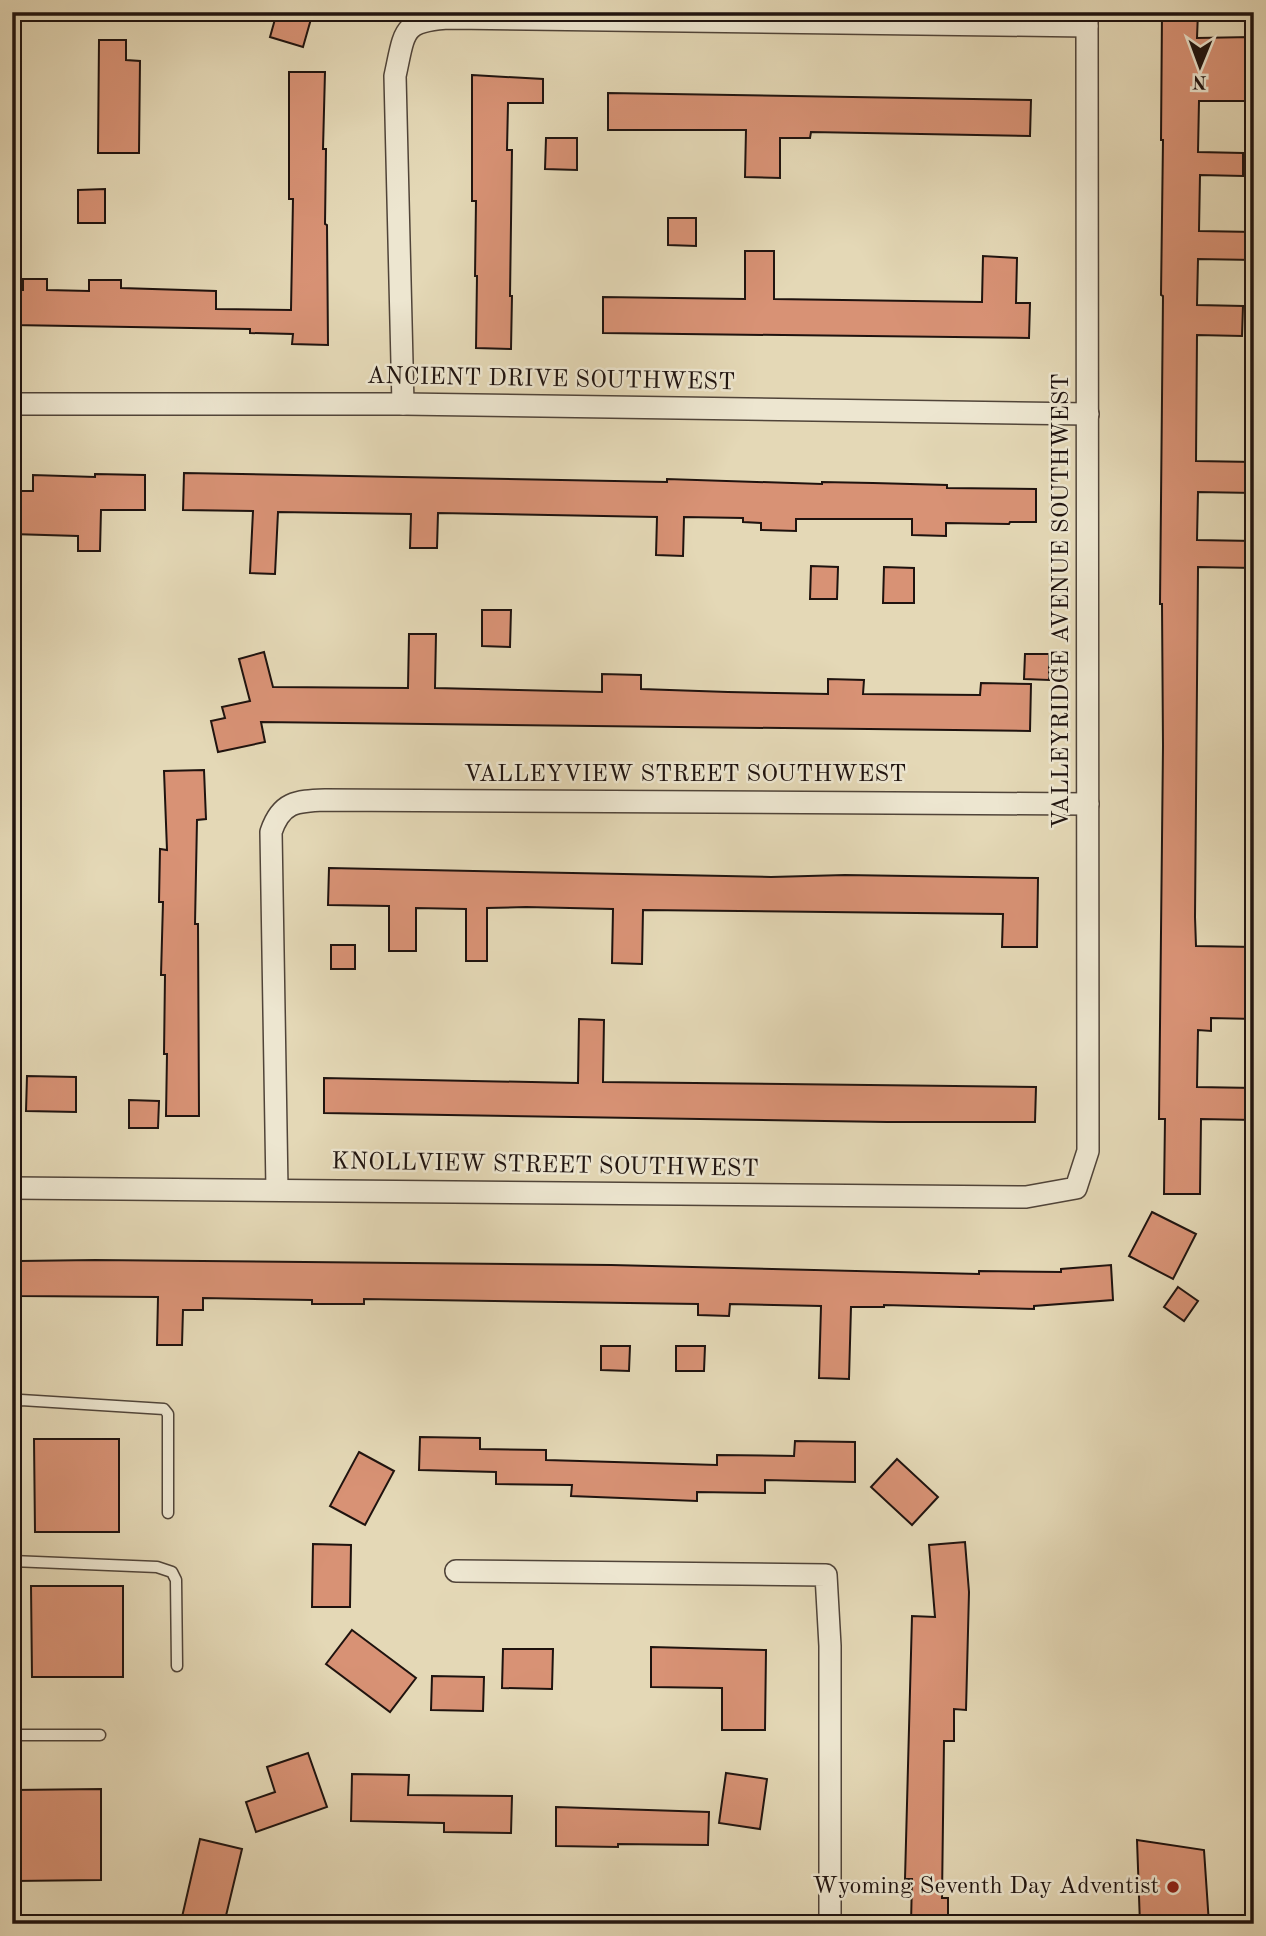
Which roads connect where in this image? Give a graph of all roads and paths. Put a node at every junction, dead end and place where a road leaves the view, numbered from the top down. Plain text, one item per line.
1 (1087, 19) edge
2 (12, 404) edge
3 (403, 404) junction
4 (1088, 414) junction
5 (1088, 804) junction
6 (12, 1188) edge
7 (1076, 1188) joint
8 (277, 1189) junction
9 (12, 1404) edge
10 (168, 1513) dead end
11 (12, 1562) edge
12 (456, 1571) dead end
13 (177, 1666) dead end
14 (12, 1735) edge
15 (100, 1735) dead end
16 (830, 1924) edge

1 - 3 street
1 - 4 street, VALLEYRIDGE AVENUE SOUTHWEST
2 - 3 street, ANCIENT DRIVE SOUTHWEST
3 - 4 street, ANCIENT DRIVE SOUTHWEST
4 - 5 street, VALLEYRIDGE AVENUE SOUTHWEST
5 - 7 street, VALLEYRIDGE AVENUE SOUTHWEST
5 - 8 street, VALLEYVIEW STREET SOUTHWEST
6 - 8 street, KNOLLVIEW STREET SOUTHWEST
7 - 8 street, KNOLLVIEW STREET SOUTHWEST
9 - 10 lane
11 - 13 lane
12 - 16 street
14 - 15 lane

